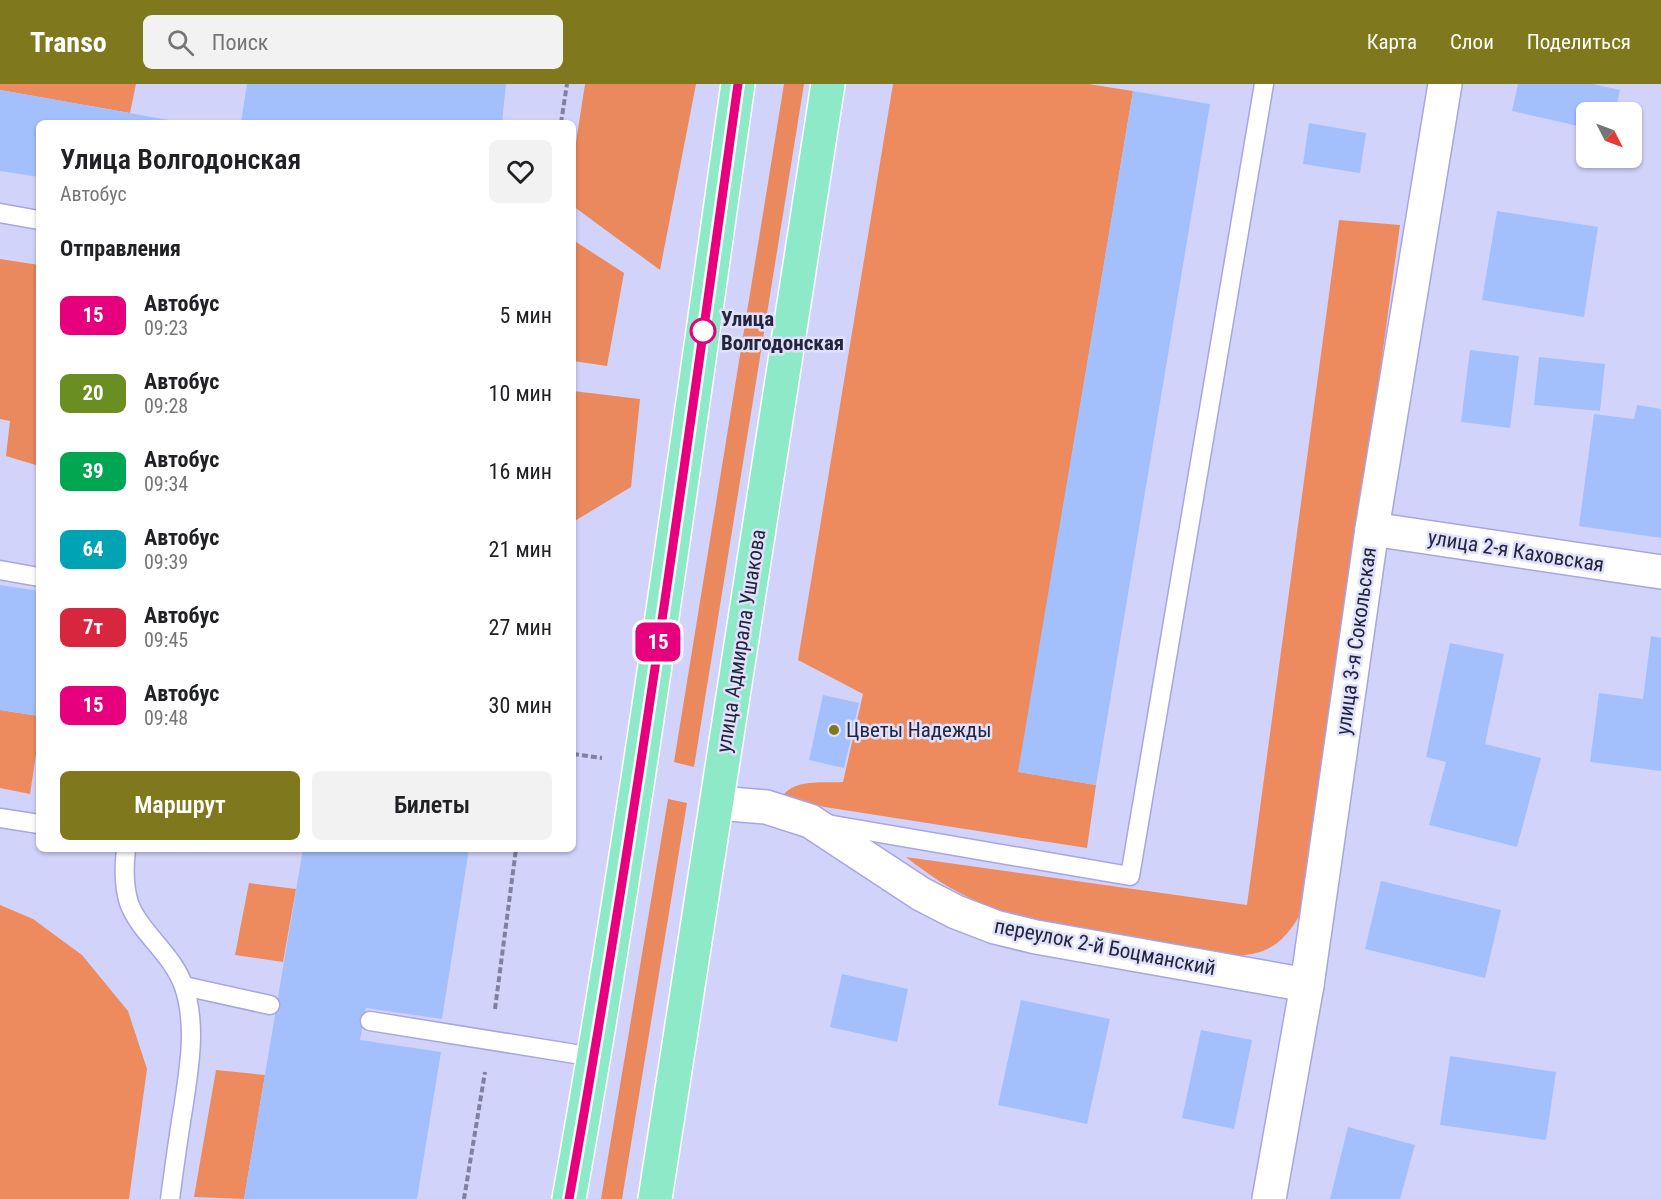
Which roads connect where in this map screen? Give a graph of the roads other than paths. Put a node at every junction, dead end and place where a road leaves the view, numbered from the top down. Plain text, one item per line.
1 (738, 84) edge
2 (828, 84) edge
3 (1264, 84) edge
4 (1445, 84) edge
5 (0, 213) edge
6 (36, 219) edge
7 (1372, 529) junction
8 (0, 570) edge
9 (1661, 573) edge
10 (36, 576) edge
11 (717, 803) junction
12 (0, 818) edge
13 (810, 821) junction
14 (36, 824) edge
15 (126, 852) edge
16 (1307, 985) junction
17 (184, 986) junction
18 (270, 1005) dead end
19 (370, 1021) dead end
20 (594, 1057) junction
21 (170, 1199) edge
22 (569, 1199) edge
23 (655, 1199) edge
24 (1269, 1199) edge

1 - 20 main road
2 - 11 main road, улица Адмирала Ушакова
3 - 13 lane
4 - 7 street, улица 3-я Сокольская
5 - 6 lane
7 - 9 street, улица 2-я Каховская
7 - 16 street, улица 3-я Сокольская
8 - 10 lane
11 - 13 street, переулок 2-й Боцманский
11 - 23 main road, улица Адмирала Ушакова
12 - 14 lane
13 - 16 street, переулок 2-й Боцманский
15 - 17 lane
16 - 24 street, улица 3-я Сокольская
17 - 18 lane
17 - 21 lane
19 - 20 lane
20 - 22 main road

